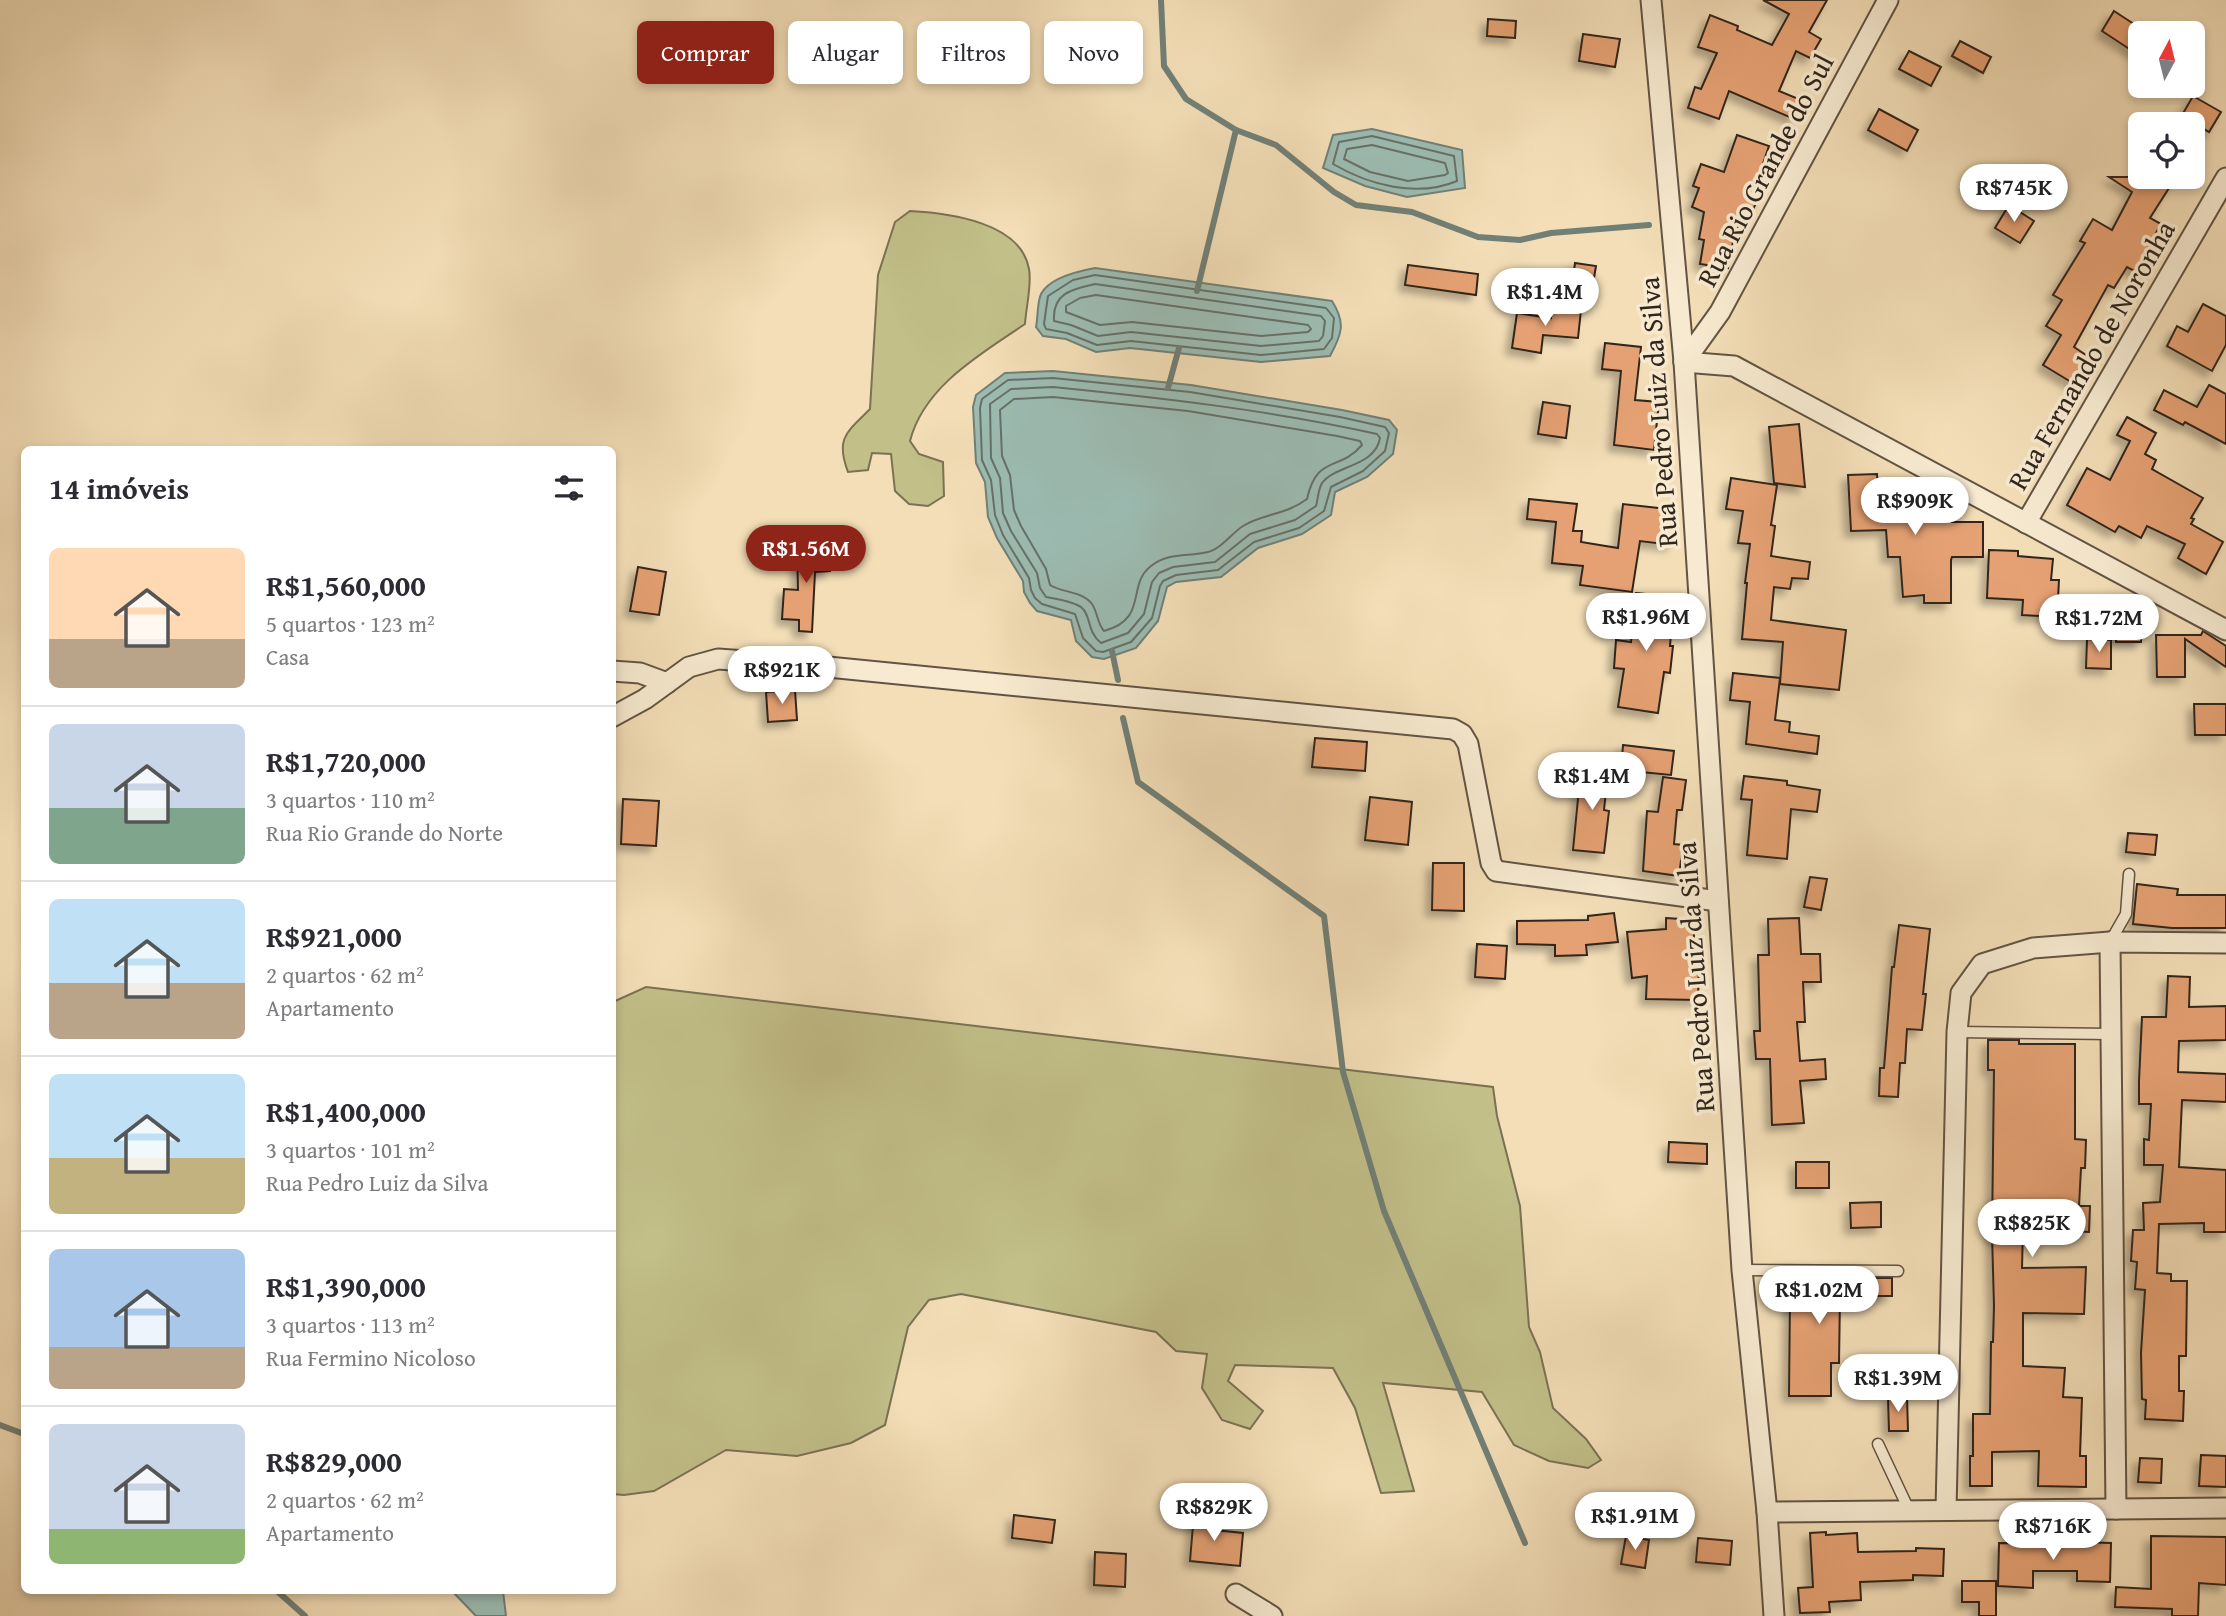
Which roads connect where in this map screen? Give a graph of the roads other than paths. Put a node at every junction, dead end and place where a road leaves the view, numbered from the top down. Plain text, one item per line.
1 (1651, 0) edge
2 (1888, 0) edge
3 (2226, 178) edge
4 (1684, 362) junction
5 (2026, 523) junction
6 (2226, 630) edge
7 (616, 671) edge
8 (667, 683) junction
9 (616, 715) edge
10 (2129, 874) dead end
11 (1718, 901) junction
12 (2110, 942) junction
13 (2226, 943) edge
14 (1956, 1032) junction
15 (2111, 1034) junction
16 (1742, 1270) junction
17 (1898, 1271) dead end
18 (1878, 1444) dead end
19 (2226, 1508) edge
20 (2116, 1509) junction
21 (1909, 1510) junction
22 (1946, 1510) junction
23 (1766, 1512) junction
24 (1236, 1594) dead end
25 (1272, 1616) edge
26 (1774, 1616) edge

1 - 4 street, Rua Pedro Luiz da Silva
2 - 4 street, Rua Rio Grande do Sul
3 - 5 street, Rua Fernando de Noronha
4 - 5 street
4 - 11 street, Rua Pedro Luiz da Silva
5 - 6 street
7 - 8 street
8 - 9 street
8 - 11 street
10 - 12 lane
11 - 16 street, Rua Pedro Luiz da Silva
12 - 13 street
12 - 14 street
12 - 15 street
14 - 15 lane
14 - 22 street
15 - 20 street
16 - 17 lane
16 - 23 street, Rua Pedro Luiz da Silva
18 - 21 lane
19 - 20 street
20 - 22 street
21 - 22 street
21 - 23 street
23 - 26 street, Rua Pedro Luiz da Silva
24 - 25 street

